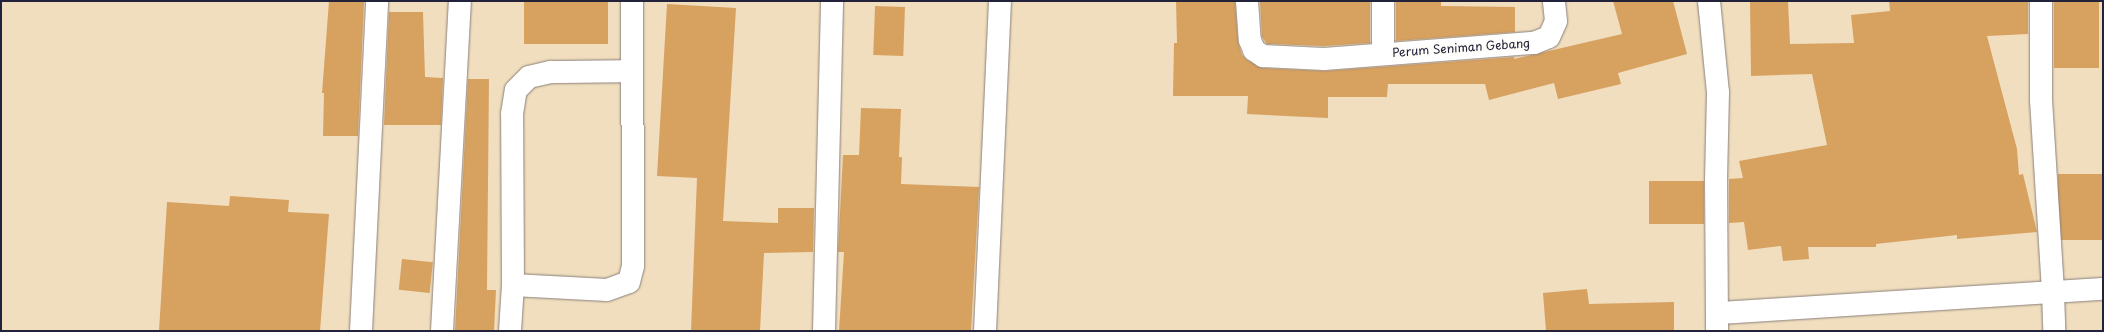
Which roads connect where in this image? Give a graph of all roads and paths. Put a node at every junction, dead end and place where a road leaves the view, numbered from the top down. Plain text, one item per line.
1 (377, 1) edge
2 (460, 1) edge
3 (632, 1) edge
4 (832, 1) edge
5 (1000, 1) edge
6 (1247, 1) edge
7 (1383, 1) edge
8 (1554, 1) edge
9 (1709, 1) edge
10 (2041, 1) edge
11 (1383, 53) junction
12 (632, 71) junction
13 (514, 285) junction
14 (2103, 289) edge
15 (2053, 293) junction
16 (1718, 322) edge
17 (361, 331) edge
18 (442, 331) edge
19 (510, 331) edge
20 (824, 331) edge
21 (985, 331) edge
22 (2054, 331) edge

1 - 17 street
2 - 18 street
3 - 12 street
4 - 20 street
5 - 21 street
6 - 11 street, Perum Seniman Gebang
7 - 11 street, Perum Seniman Gebang
8 - 11 street, Perum Seniman Gebang
9 - 16 street
10 - 15 street
12 - 13 street
12 - 13 street
13 - 19 street
14 - 15 street
15 - 16 street
15 - 22 street

